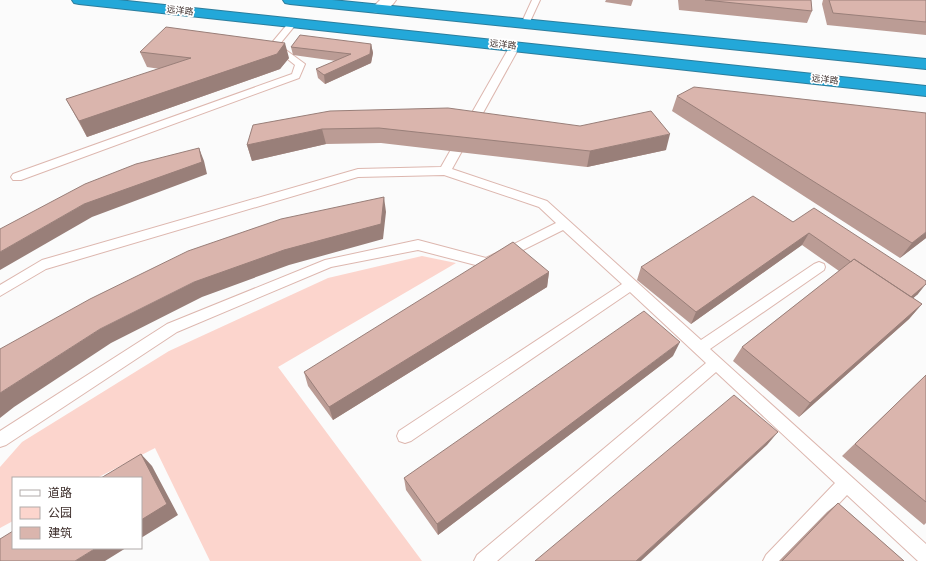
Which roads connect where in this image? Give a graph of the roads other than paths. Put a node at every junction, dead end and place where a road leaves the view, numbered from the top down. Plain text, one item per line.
1 (79, 0) edge
2 (290, 0) edge
3 (536, 0) edge
4 (384, 5) edge
5 (293, 23) junction
6 (525, 24) junction
7 (515, 46) junction
8 (926, 64) edge
9 (926, 91) edge
10 (445, 171) junction
11 (17, 177) dead end
12 (564, 224) junction
13 (819, 267) dead end
14 (631, 284) junction
15 (0, 291) edge
16 (700, 348) junction
17 (716, 363) junction
18 (405, 436) dead end
19 (0, 440) edge
20 (847, 483) junction
21 (926, 556) edge
22 (484, 561) edge
23 (772, 561) edge

1 - 5 highway, 远洋路
2 - 4 highway
3 - 6 lane
4 - 6 highway
5 - 7 highway, 远洋路
5 - 11 lane
6 - 8 highway
7 - 9 highway, 远洋路
7 - 10 lane
10 - 12 lane
10 - 15 lane
12 - 14 lane
12 - 19 lane
13 - 16 lane
14 - 16 lane
14 - 18 lane
16 - 17 lane
17 - 20 lane
17 - 22 lane
20 - 21 lane
20 - 23 lane

